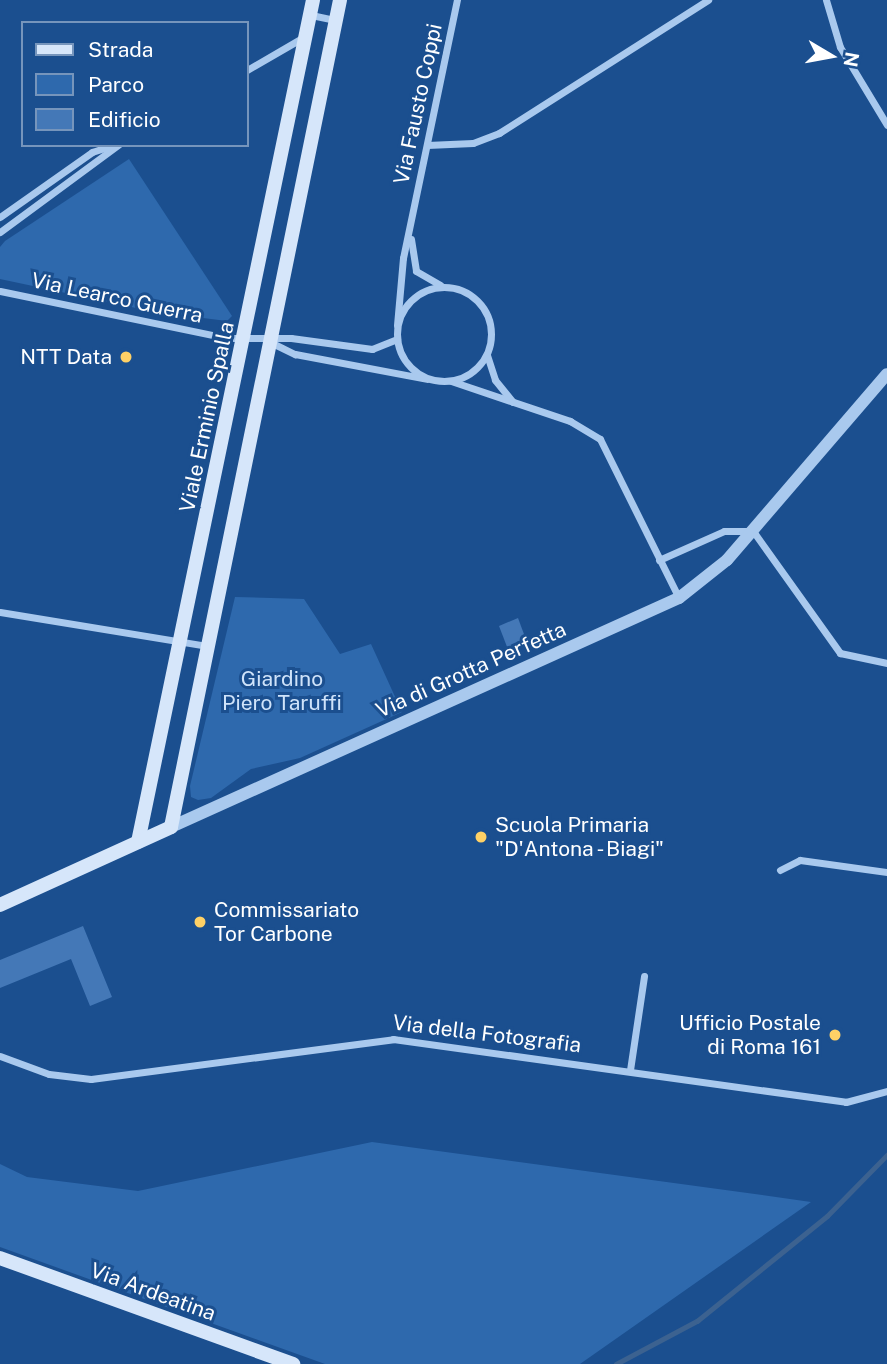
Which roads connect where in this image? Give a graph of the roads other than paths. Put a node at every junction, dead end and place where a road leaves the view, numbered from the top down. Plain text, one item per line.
1 (340, 0) edge
2 (457, 0) edge
3 (708, 0) edge
4 (826, 0) edge
5 (312, 7) edge
6 (335, 20) junction
7 (306, 36) junction
8 (248, 69) edge
9 (887, 125) edge
10 (427, 145) junction
11 (109, 147) edge
12 (113, 147) edge
13 (413, 214) junction
14 (2, 215) edge
15 (12, 224) junction
16 (0, 232) edge
17 (444, 286) junction
18 (0, 291) edge
19 (397, 325) junction
20 (397, 339) junction
21 (245, 340) junction
22 (269, 342) junction
23 (487, 355) junction
24 (887, 374) edge
25 (426, 379) junction
26 (451, 381) junction
27 (513, 402) junction
28 (753, 531) junction
29 (659, 560) junction
30 (679, 598) junction
31 (0, 612) edge
32 (181, 641) junction
33 (208, 646) junction
34 (887, 663) edge
35 (171, 827) junction
36 (138, 842) junction
37 (780, 870) dead end
38 (887, 872) edge
39 (0, 905) edge
40 (644, 976) dead end
41 (0, 1056) edge
42 (630, 1070) junction
43 (887, 1091) edge
44 (0, 1258) edge
45 (293, 1364) edge

1 - 6 main road
2 - 10 street, Via Fausto Coppi
3 - 10 street
4 - 9 street
5 - 6 street
5 - 7 main road, Viale Erminio Spalla
6 - 22 main road
7 - 8 street
7 - 21 main road, Viale Erminio Spalla
10 - 13 street, Via Fausto Coppi
11 - 14 street
12 - 15 street
13 - 17 street, Via Fausto Coppi
13 - 19 street, Via Fausto Coppi
14 - 15 street
15 - 16 street
17 - 19 street
17 - 23 street
18 - 21 street, Via Learco Guerra
19 - 20 street
20 - 22 street, Via Learco Guerra
20 - 25 street
21 - 22 street, Via Learco Guerra
21 - 32 main road, Viale Erminio Spalla
22 - 25 street, Via Learco Guerra
22 - 33 main road
23 - 26 street
23 - 27 street
24 - 28 street, Via di Grotta Perfetta
25 - 26 street
26 - 27 street
27 - 29 street
28 - 29 street
28 - 30 street, Via di Grotta Perfetta
28 - 34 street
29 - 30 street
30 - 35 street, Via di Grotta Perfetta
31 - 32 street
32 - 33 street
32 - 36 main road, Viale Erminio Spalla
33 - 35 main road
35 - 36 main road, Via di Grotta Perfetta
36 - 39 main road, Via di Grotta Perfetta
37 - 38 street
40 - 42 street
41 - 42 street, Via della Fotografia
42 - 43 street, Via della Fotografia
44 - 45 main road, Via Ardeatina

